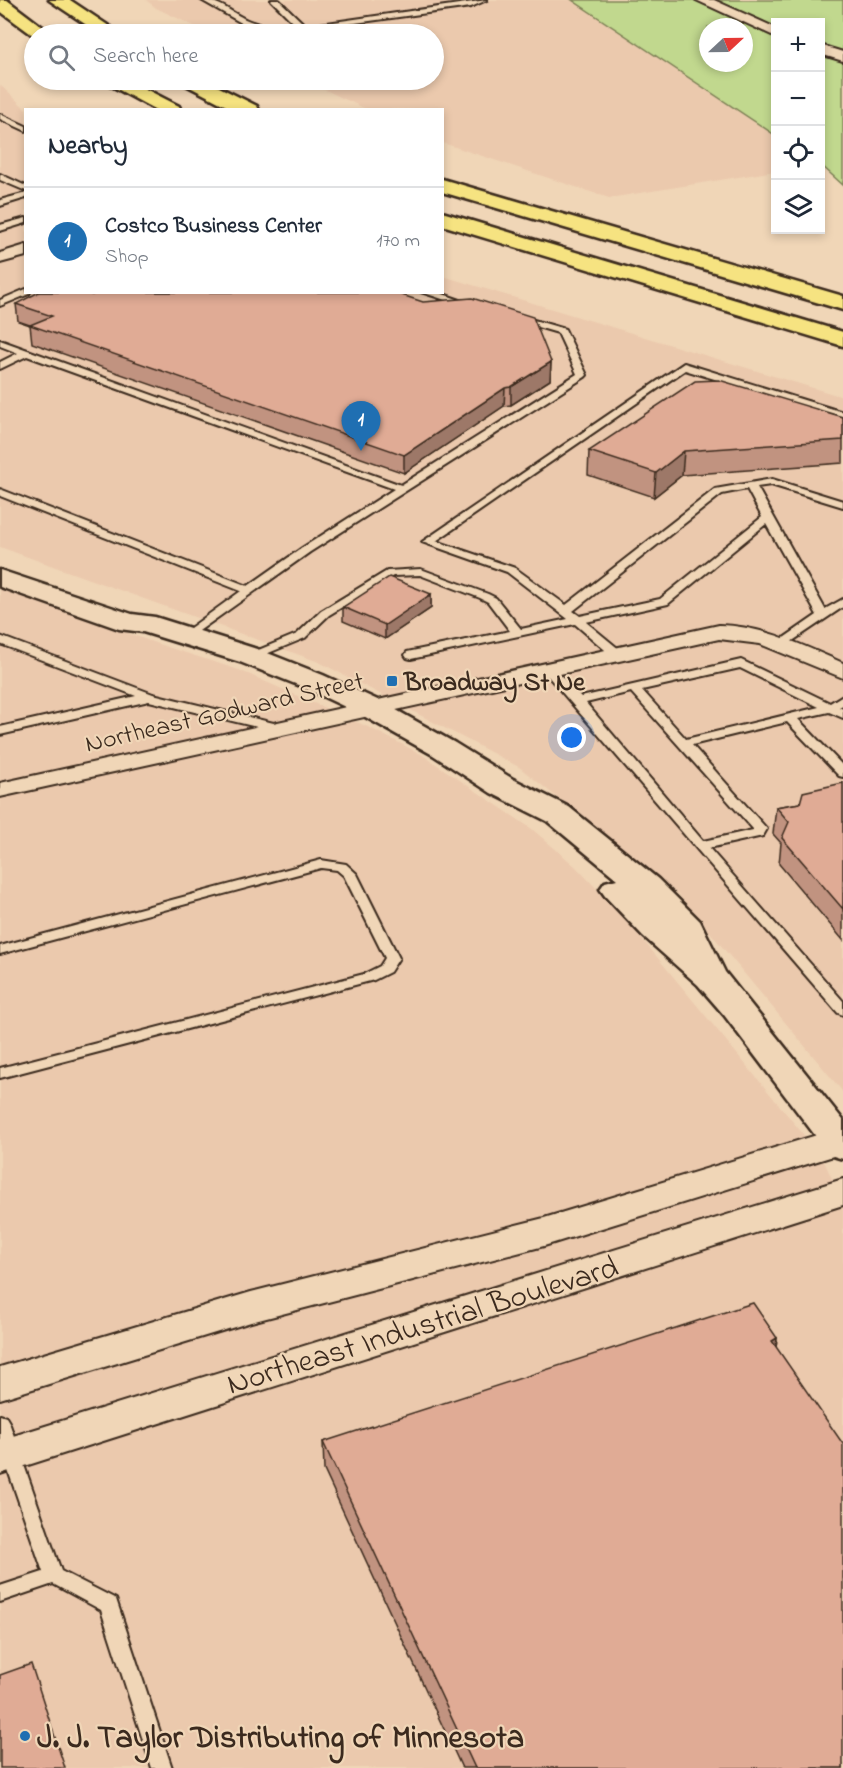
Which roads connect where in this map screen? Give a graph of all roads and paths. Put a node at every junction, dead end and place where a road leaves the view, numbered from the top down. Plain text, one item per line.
1 (58, 0) edge
2 (89, 0) edge
3 (205, 0) edge
4 (275, 0) edge
5 (421, 0) edge
6 (483, 0) edge
7 (703, 0) edge
8 (0, 3) edge
9 (434, 10) junction
10 (29, 24) edge
11 (96, 24) edge
12 (117, 24) edge
13 (252, 24) edge
14 (300, 24) edge
15 (333, 24) edge
16 (771, 31) edge
17 (825, 51) edge
18 (843, 57) edge
19 (134, 90) edge
20 (211, 90) edge
21 (168, 108) edge
22 (246, 108) edge
23 (0, 116) edge
24 (24, 128) edge
25 (0, 177) edge
26 (444, 186) edge
27 (444, 186) edge
28 (24, 188) edge
29 (24, 196) edge
30 (0, 203) edge
31 (444, 220) edge
32 (24, 221) edge
33 (0, 228) edge
34 (24, 251) edge
35 (0, 258) edge
36 (595, 266) junction
37 (843, 291) edge
38 (24, 293) edge
39 (431, 294) edge
40 (0, 303) edge
41 (843, 303) edge
42 (483, 309) edge
43 (506, 315) edge
44 (843, 339) edge
45 (0, 344) edge
46 (25, 353) junction
47 (843, 358) edge
48 (0, 366) edge
49 (843, 415) edge
50 (750, 485) junction
51 (403, 489) junction
52 (0, 492) edge
53 (843, 504) edge
54 (767, 518) junction
55 (0, 561) edge
56 (0, 578) edge
57 (249, 590) junction
58 (843, 602) edge
59 (566, 611) junction
60 (823, 616) junction
61 (575, 620) junction
62 (145, 623) junction
63 (518, 633) junction
64 (185, 636) junction
65 (0, 640) edge
66 (781, 644) junction
67 (616, 653) junction
68 (411, 655) dead end
69 (250, 656) junction
70 (547, 668) junction
71 (843, 671) edge
72 (634, 688) junction
73 (149, 697) junction
74 (843, 699) edge
75 (578, 701) junction
76 (371, 708) junction
77 (830, 708) junction
78 (843, 714) edge
79 (789, 717) junction
80 (278, 728) junction
81 (0, 730) edge
82 (684, 743) junction
83 (843, 773) edge
84 (0, 790) edge
85 (700, 846) junction
86 (0, 950) edge
87 (843, 1010) edge
88 (0, 1073) edge
89 (842, 1142) edge
90 (843, 1192) edge
91 (0, 1383) edge
92 (4, 1444) edge
93 (54, 1576) junction
94 (0, 1594) edge
95 (162, 1768) edge

1 - 11 highway
2 - 12 highway
3 - 13 lane
4 - 14 lane
5 - 9 lane
6 - 9 lane
7 - 16 street
8 - 10 highway
9 - 15 lane
17 - 18 street
19 - 21 highway
20 - 22 highway
23 - 24 lane
25 - 28 lane
26 - 37 highway
27 - 41 highway
29 - 30 lane
31 - 36 highway
32 - 33 lane
34 - 35 street
36 - 44 highway
36 - 47 highway
38 - 40 lane
39 - 42 lane
43 - 51 lane
45 - 46 lane
46 - 48 lane
46 - 51 lane
49 - 59 lane
50 - 53 lane
50 - 54 lane
50 - 59 lane
51 - 57 lane
52 - 57 lane
54 - 60 lane
54 - 61 lane
55 - 62 main road
56 - 62 main road
57 - 64 lane
58 - 60 lane
59 - 61 lane
60 - 66 lane
61 - 63 lane
61 - 67 lane
62 - 64 main road
63 - 68 lane
63 - 69 lane
64 - 69 main road
65 - 73 lane
66 - 67 street, Northeast Godward Street
66 - 71 street, Northeast Godward Street
67 - 70 street, Northeast Godward Street
69 - 76 main road
70 - 75 lane
70 - 76 street, Northeast Godward Street
72 - 75 lane
72 - 77 lane
72 - 82 lane
73 - 80 lane
73 - 81 lane
74 - 77 lane
75 - 85 lane
76 - 80 street, Northeast Godward Street
76 - 89 main road
77 - 78 lane
77 - 79 lane
79 - 82 lane
79 - 83 lane
80 - 84 street, Northeast Godward Street
82 - 85 lane
85 - 87 lane
86 - 88 lane
89 - 91 street, Northeast Industrial Boulevard
90 - 92 street, Northeast Industrial Boulevard
92 - 93 lane
93 - 94 lane
93 - 95 lane

